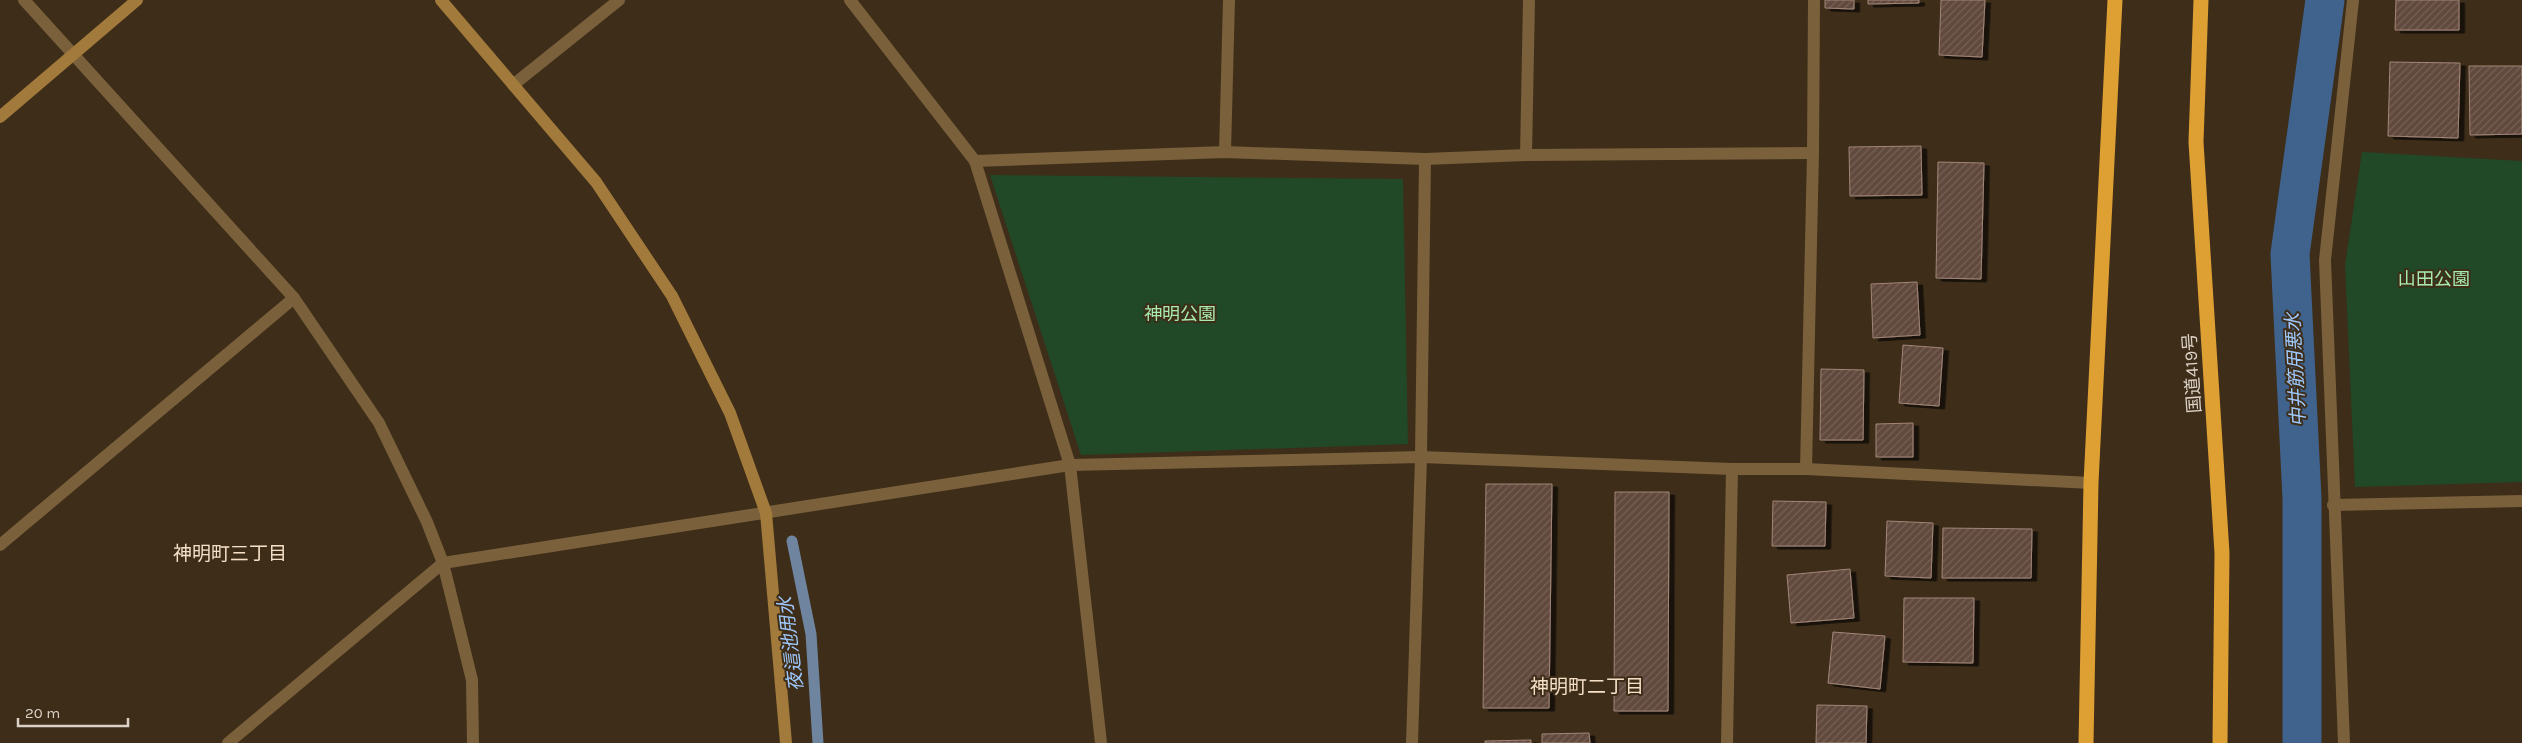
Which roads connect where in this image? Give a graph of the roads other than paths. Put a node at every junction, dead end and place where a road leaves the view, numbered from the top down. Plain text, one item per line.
1 (24, 0) edge
2 (138, 0) edge
3 (441, 0) edge
4 (619, 0) edge
5 (850, 0) edge
6 (1229, 0) edge
7 (1529, 0) edge
8 (1814, 0) edge
9 (2115, 0) edge
10 (2201, 0) edge
11 (2353, 0) edge
12 (72, 55) junction
13 (513, 85) junction
14 (0, 117) edge
15 (1225, 152) junction
16 (1813, 153) junction
17 (1526, 155) junction
18 (1425, 159) junction
19 (975, 161) junction
20 (294, 298) junction
21 (1421, 457) junction
22 (1070, 465) junction
23 (1806, 469) junction
24 (1732, 470) junction
25 (2091, 483) junction
26 (2522, 500) edge
27 (2333, 505) junction
28 (766, 514) junction
29 (0, 545) edge
30 (443, 563) junction
31 (228, 743) edge
32 (473, 743) edge
33 (786, 743) edge
34 (1102, 743) edge
35 (1412, 743) edge
36 (1727, 743) edge
37 (2086, 743) edge
38 (2220, 743) edge
39 (2344, 743) edge

1 - 12 street
2 - 12 street
3 - 13 street
4 - 13 street
5 - 19 street
6 - 15 street
7 - 17 street
8 - 16 street
9 - 25 highway
10 - 38 highway, 国道419号
11 - 27 street
12 - 14 street
12 - 20 street
13 - 28 street
15 - 18 street
15 - 19 street
16 - 17 street
16 - 23 street
17 - 18 street
18 - 21 street
19 - 22 street
20 - 29 street
20 - 30 street
21 - 22 street
21 - 24 street
21 - 35 street
22 - 28 street
22 - 34 street
23 - 24 street
23 - 25 street
24 - 36 street
25 - 37 highway
26 - 27 street
27 - 39 street
28 - 30 street
28 - 33 street
30 - 31 street
30 - 32 street

